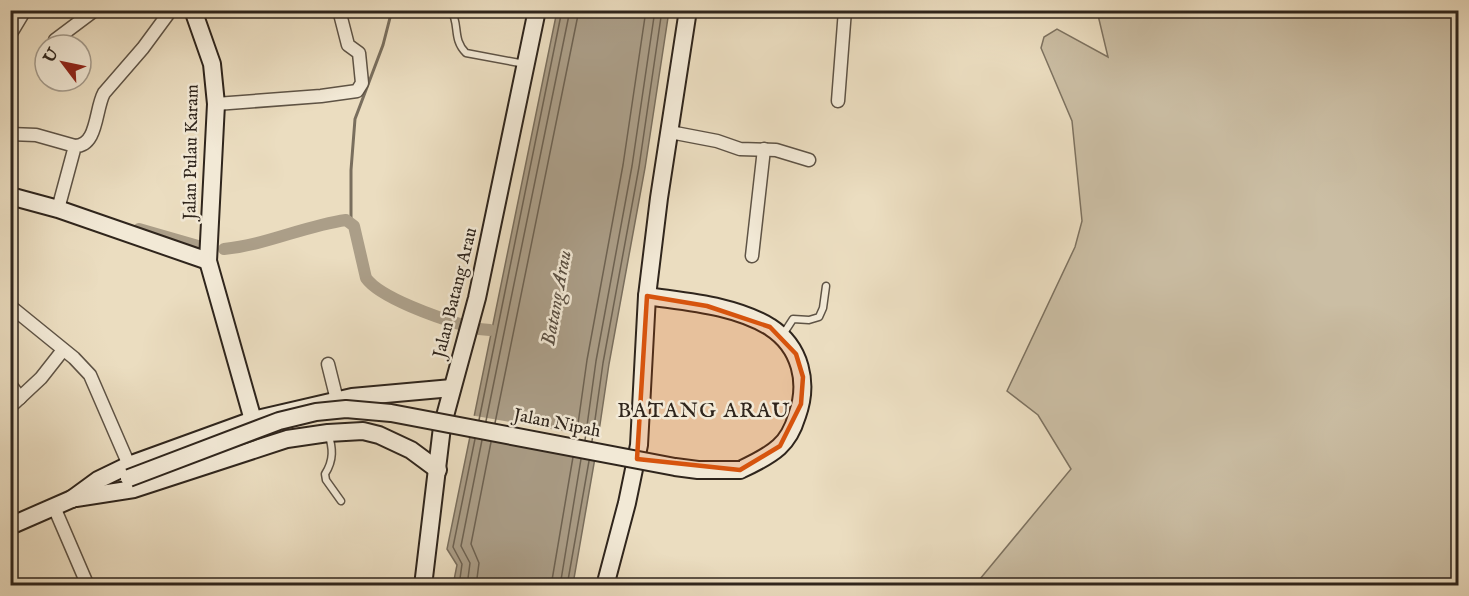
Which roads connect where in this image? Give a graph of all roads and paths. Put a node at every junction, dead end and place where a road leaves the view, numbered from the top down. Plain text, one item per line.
1 (25, 10) edge
2 (95, 10) edge
3 (171, 10) edge
4 (193, 10) edge
5 (339, 10) edge
6 (451, 10) edge
7 (537, 10) edge
8 (688, 10) edge
9 (845, 10) edge
10 (64, 33) edge
11 (10, 35) edge
12 (526, 64) junction
13 (838, 101) dead end
14 (216, 105) junction
15 (670, 132) junction
16 (10, 134) edge
17 (75, 146) junction
18 (764, 149) junction
19 (809, 160) dead end
20 (10, 196) edge
21 (58, 209) junction
22 (752, 256) dead end
23 (208, 261) junction
24 (826, 286) dead end
25 (647, 296) junction
26 (10, 306) edge
27 (781, 336) junction
28 (63, 350) junction
29 (328, 364) dead end
30 (10, 384) edge
31 (452, 388) junction
32 (337, 400) junction
33 (15, 402) edge
34 (253, 420) junction
35 (328, 432) junction
36 (438, 470) junction
37 (129, 472) junction
38 (72, 499) junction
39 (341, 501) dead end
40 (54, 507) junction
41 (10, 526) edge
42 (88, 585) edge
43 (423, 585) edge
44 (605, 585) edge

1 - 11 street
2 - 10 street
3 - 17 street
4 - 14 street, Jalan Pulau Karam
5 - 14 street
6 - 12 lane
7 - 12 street, Jalan Batang Arau
8 - 15 street
9 - 13 street
12 - 31 street, Jalan Batang Arau
14 - 23 street, Jalan Pulau Karam
15 - 18 street
15 - 25 street
16 - 17 street
17 - 21 street
18 - 19 street
18 - 22 street
20 - 21 street
21 - 23 street
23 - 34 street, Jalan Pulau Karam
24 - 27 lane
25 - 27 street, Jalan Nipah
25 - 44 street
26 - 28 street
27 - 37 street, Jalan Nipah, bridge
28 - 33 street
28 - 37 street
29 - 32 street
30 - 33 street
31 - 32 street, Jalan Nipah
31 - 36 street, Jalan Batang Arau
32 - 34 street, Jalan Nipah
34 - 37 street, Jalan Nipah
35 - 36 street, Jalan Nipah
35 - 38 street, Jalan Nipah
35 - 39 lane
36 - 43 street, Jalan Batang Arau
37 - 38 street, Jalan Nipah
38 - 40 street, Jalan Nipah
40 - 41 street, Jalan Nipah
40 - 42 street

